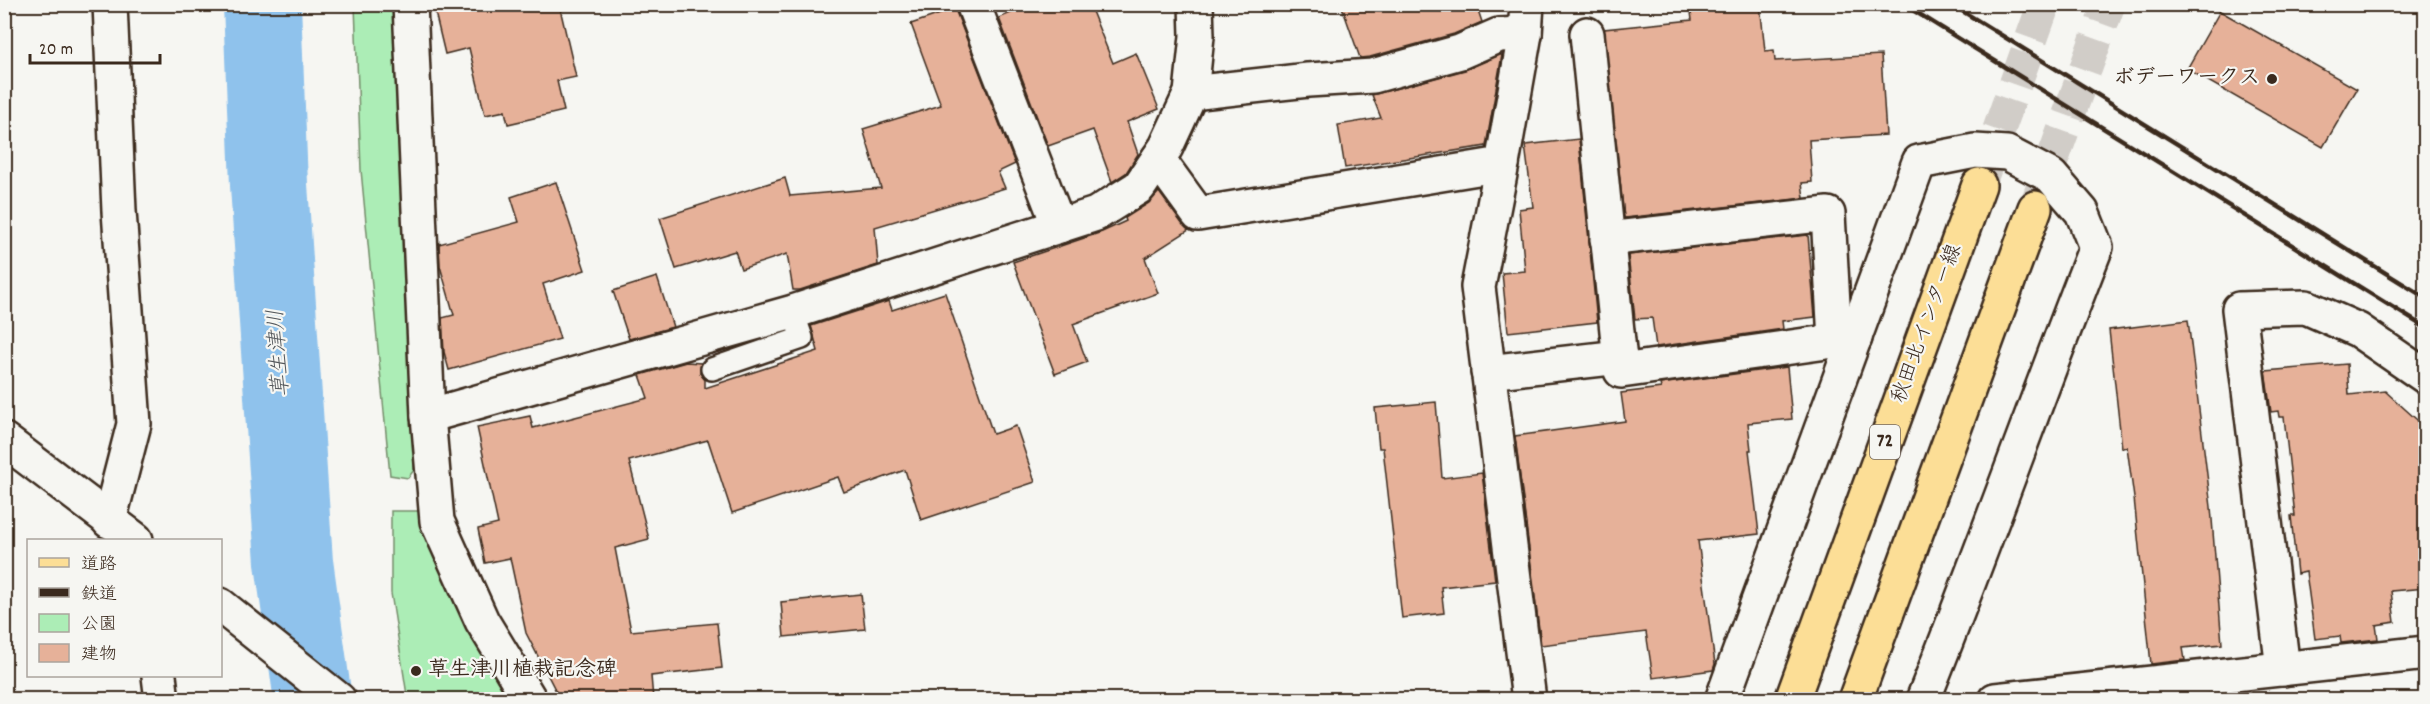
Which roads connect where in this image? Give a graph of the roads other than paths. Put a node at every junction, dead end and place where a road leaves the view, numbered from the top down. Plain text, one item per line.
1 (110, 4) edge
2 (410, 4) edge
3 (973, 4) edge
4 (1196, 4) edge
5 (1526, 19) edge
6 (1587, 33) dead end
7 (1191, 93) junction
8 (1158, 159) junction
9 (1502, 164) junction
10 (1979, 185) tunnel mouth
11 (2035, 208) tunnel mouth
12 (1059, 226) junction
13 (1607, 239) junction
14 (793, 312) junction
15 (1845, 339) junction
16 (1620, 357) junction
17 (712, 369) dead end
18 (1488, 372) junction
19 (2426, 377) edge
20 (428, 416) junction
21 (4, 440) edge
22 (109, 521) junction
23 (135, 539) edge
24 (222, 607) edge
25 (2426, 653) edge
26 (2283, 669) junction
27 (159, 677) edge
28 (162, 699) edge
29 (339, 699) edge
30 (530, 699) edge
31 (1528, 699) edge
32 (1722, 699) edge
33 (1792, 699) edge
34 (1855, 699) edge
35 (1923, 699) edge
36 (1995, 699) edge

1 - 22 street
2 - 20 street
3 - 12 street
4 - 7 street
5 - 7 street
5 - 9 street
6 - 13 street
7 - 8 street
8 - 9 street
8 - 12 street
9 - 18 street
10 - 33 main road, 秋田北インター線 / 72
11 - 34 main road
12 - 14 street
13 - 15 street
13 - 16 street
14 - 17 lane
14 - 20 street
15 - 16 street
15 - 32 street
15 - 35 street
16 - 18 street
18 - 31 street
19 - 26 street
20 - 30 street
21 - 22 street
22 - 23 street
24 - 29 street
25 - 26 street
26 - 36 street
27 - 28 street

